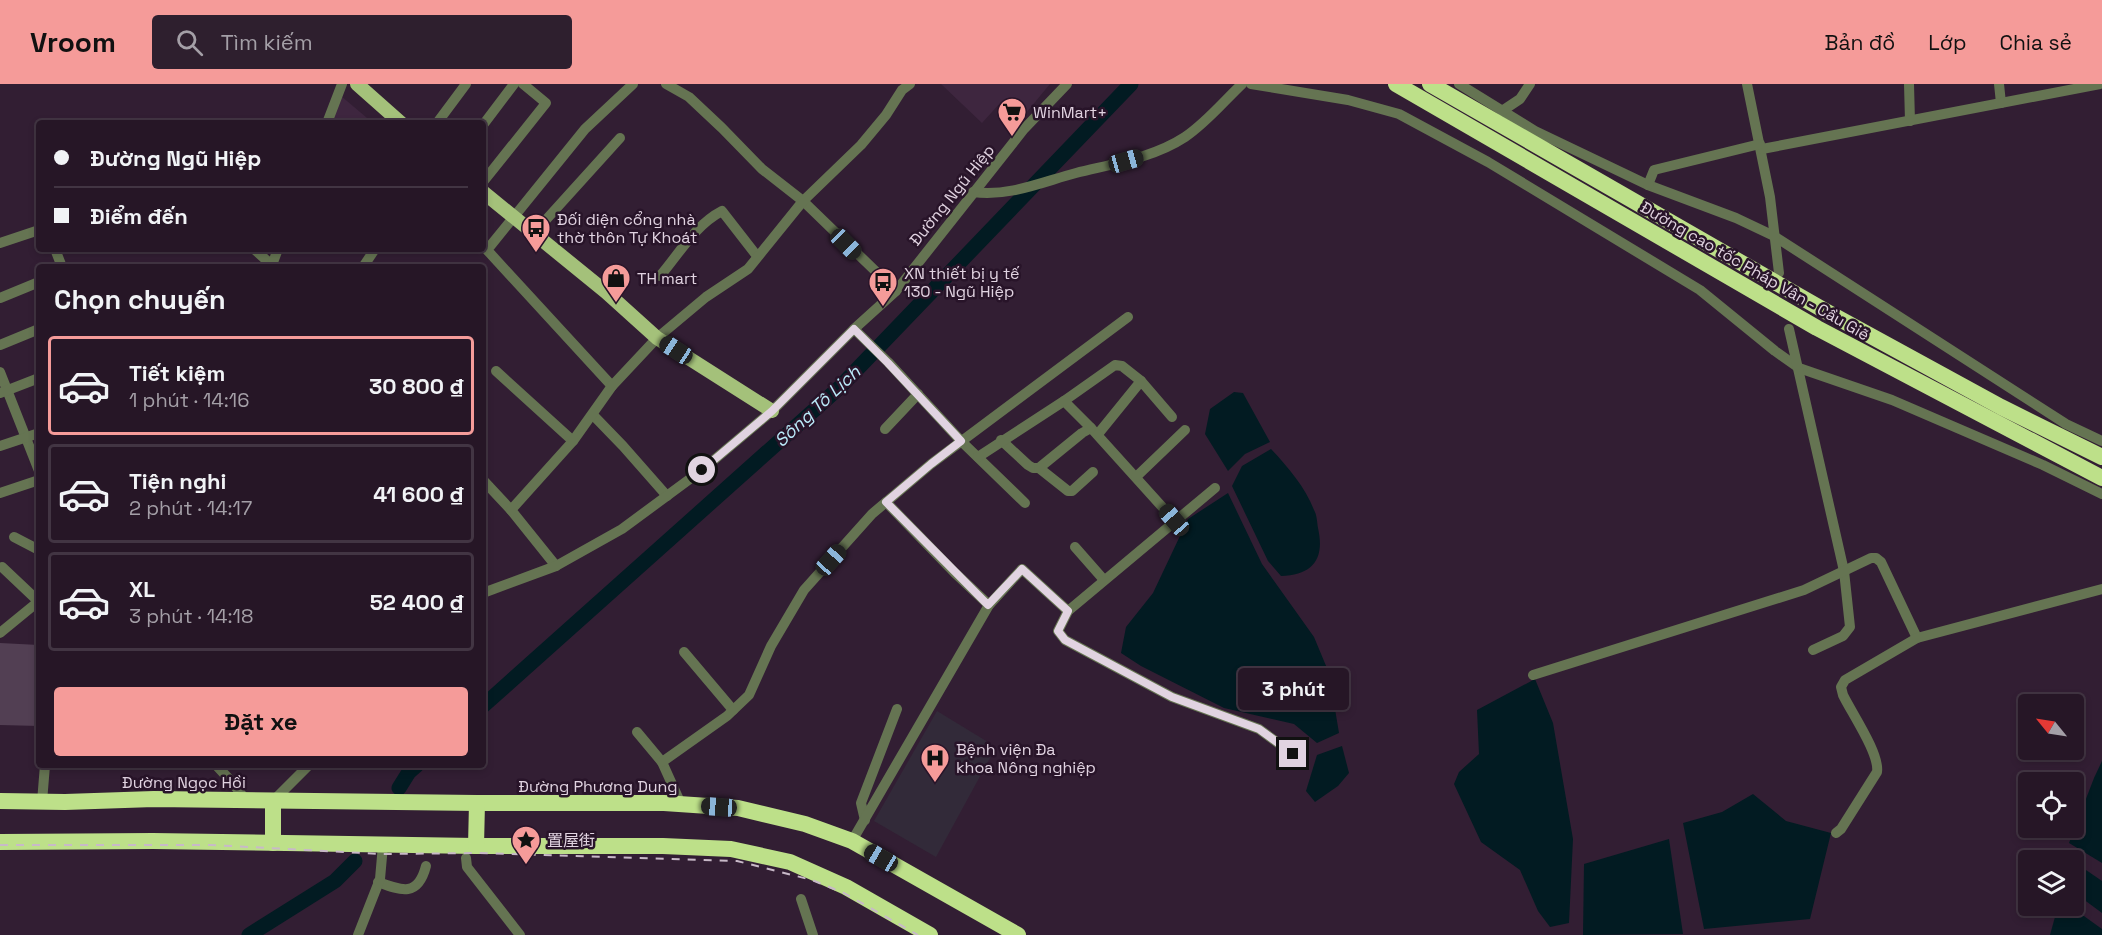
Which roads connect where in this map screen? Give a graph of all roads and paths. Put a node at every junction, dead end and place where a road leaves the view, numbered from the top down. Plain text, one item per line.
1 (342, 84) edge
2 (357, 84) edge
3 (466, 84) edge
4 (514, 84) edge
5 (523, 84) edge
6 (633, 84) edge
7 (666, 84) edge
8 (910, 84) edge
9 (1067, 84) edge
10 (1251, 84) edge
11 (1396, 84) edge
12 (1430, 84) edge
13 (1459, 84) edge
14 (1530, 84) edge
15 (1747, 84) edge
16 (1909, 84) edge
17 (1999, 84) edge
18 (2094, 84) edge
19 (2059, 87) edge
20 (1238, 88) edge
21 (2001, 103) junction
22 (1502, 111) junction
23 (328, 120) edge
24 (398, 120) edge
25 (438, 120) edge
26 (486, 121) edge
27 (1910, 121) junction
28 (620, 138) dead end
29 (1761, 146) junction
30 (486, 178) edge
31 (1648, 185) junction
32 (973, 192) junction
33 (486, 194) edge
34 (803, 201) junction
35 (513, 217) junction
36 (36, 231) edge
37 (534, 233) junction
38 (1774, 236) junction
39 (0, 243) edge
40 (257, 252) edge
41 (757, 256) junction
42 (271, 264) edge
43 (1779, 273) dead end
44 (660, 276) dead end
45 (36, 283) edge
46 (896, 291) junction
47 (0, 298) edge
48 (1128, 317) dead end
49 (1790, 329) dead end
50 (36, 330) edge
51 (858, 333) junction
52 (657, 338) junction
53 (0, 345) edge
54 (1799, 368) junction
55 (496, 371) dead end
56 (0, 372) edge
57 (36, 379) edge
58 (1141, 381) junction
59 (612, 386) junction
60 (4, 391) edge
61 (918, 394) junction
62 (1064, 401) junction
63 (772, 411) junction
64 (593, 415) junction
65 (1172, 417) dead end
66 (885, 429) dead end
67 (1185, 430) dead end
68 (1094, 431) junction
69 (36, 433) edge
70 (26, 437) junction
71 (1001, 440) junction
72 (573, 441) junction
73 (961, 441) junction
74 (2102, 441) edge
75 (0, 446) edge
76 (978, 457) junction
77 (2102, 457) edge
78 (36, 463) edge
79 (1039, 468) junction
80 (1093, 472) dead end
81 (1136, 477) junction
82 (2102, 478) edge
83 (36, 481) edge
84 (486, 483) edge
85 (1215, 488) dead end
86 (0, 493) edge
87 (2102, 494) edge
88 (667, 496) junction
89 (886, 502) junction
90 (1025, 503) dead end
91 (511, 510) junction
92 (1174, 520) junction
93 (14, 537) dead end
94 (1075, 547) dead end
95 (36, 548) edge
96 (556, 566) junction
97 (2, 567) dead end
98 (1844, 571) junction
99 (1104, 580) junction
100 (2102, 589) edge
101 (486, 592) edge
102 (36, 599) edge
103 (36, 603) edge
104 (988, 605) junction
105 (1068, 611) junction
106 (0, 633) edge
107 (1917, 638) junction
108 (1813, 650) dead end
109 (684, 652) dead end
110 (1533, 675) dead end
111 (897, 709) dead end
112 (733, 710) junction
113 (637, 732) dead end
114 (1293, 754) dead end
115 (662, 762) junction
116 (45, 768) edge
117 (222, 768) edge
118 (306, 768) edge
119 (246, 800) junction
120 (0, 801) edge
121 (273, 801) junction
122 (42, 802) junction
123 (400, 802) joint
124 (477, 803) junction
125 (681, 804) junction
126 (865, 820) junction
127 (1836, 833) dead end
128 (852, 841) junction
129 (0, 842) edge
130 (273, 843) junction
131 (383, 845) junction
132 (471, 852) junction
133 (426, 866) dead end
134 (378, 882) junction
135 (801, 899) dead end
136 (358, 935) edge
137 (520, 935) edge
138 (813, 935) edge
139 (930, 935) edge
140 (1018, 935) edge

1 - 23 street
2 - 24 main road
3 - 25 street
4 - 26 street
5 - 30 street
6 - 35 street
7 - 34 street
8 - 34 street
9 - 32 street, Đường Ngũ Hiệp
10 - 54 street
11 - 82 highway, Đường cao tốc Pháp Vân - Cầu Giẽ
12 - 77 highway, Đường cao tốc Pháp Vân - Cầu Giẽ
13 - 22 street
14 - 22 street
15 - 29 street
16 - 27 street
17 - 21 street
18 - 19 street
19 - 21 street
20 - 32 street
21 - 27 street
22 - 31 street
27 - 29 street
28 - 37 street
29 - 31 street
29 - 38 street
31 - 38 street
32 - 46 street, Đường Ngũ Hiệp
33 - 35 main road
34 - 41 street
34 - 46 street
35 - 37 main road
35 - 59 street
36 - 39 street
37 - 52 main road
38 - 43 street
38 - 74 street
40 - 42 street
41 - 44 street
41 - 52 street
45 - 47 street
46 - 51 street, Đường Ngũ Hiệp
48 - 73 street
49 - 54 street
50 - 53 street
51 - 61 street
51 - 63 street, Đường Ngũ Hiệp
52 - 59 street
52 - 63 main road
54 - 87 street
54 - 98 street
55 - 72 street
56 - 60 street
57 - 60 street
58 - 62 street
58 - 65 street
58 - 68 street
59 - 64 street
60 - 70 street
61 - 66 street
61 - 73 street
62 - 68 street
62 - 71 street
63 - 88 street, Đường Ngũ Hiệp
64 - 72 street
64 - 88 street
67 - 81 street
68 - 79 street
68 - 81 street
69 - 70 street
70 - 75 street
70 - 78 street
71 - 76 street
71 - 79 street
72 - 91 street
73 - 76 street
73 - 89 street
76 - 90 street
79 - 80 street
81 - 92 street
83 - 86 street
84 - 91 street
85 - 92 street
88 - 96 street, Đường Ngũ Hiệp
89 - 104 street
89 - 112 street
91 - 96 street
92 - 99 street
93 - 95 street
94 - 99 street
96 - 101 street, Đường Ngũ Hiệp
97 - 102 street
98 - 107 street
98 - 108 street
98 - 110 street
99 - 105 street
100 - 107 street
103 - 106 street
104 - 105 street
104 - 126 street
105 - 114 street
107 - 127 street
109 - 112 street
111 - 126 street
112 - 115 street
113 - 115 street
115 - 125 street
116 - 122 street
117 - 119 street
118 - 121 street
119 - 121 highway, Đường Ngọc Hồi
119 - 122 highway, Đường Ngọc Hồi
120 - 122 highway, Đường Ngọc Hồi
121 - 123 highway, Đường Ngọc Hồi
121 - 130 highway
123 - 124 highway, Đường Phương Dung
124 - 125 highway, Đường Phương Dung
124 - 132 highway
125 - 128 highway, Đường Phương Dung
126 - 128 street
128 - 140 highway, Đường Phương Dung
129 - 130 highway
130 - 131 highway
131 - 132 highway
131 - 134 street
132 - 137 street
132 - 139 highway
133 - 134 street
134 - 136 street
135 - 138 street

